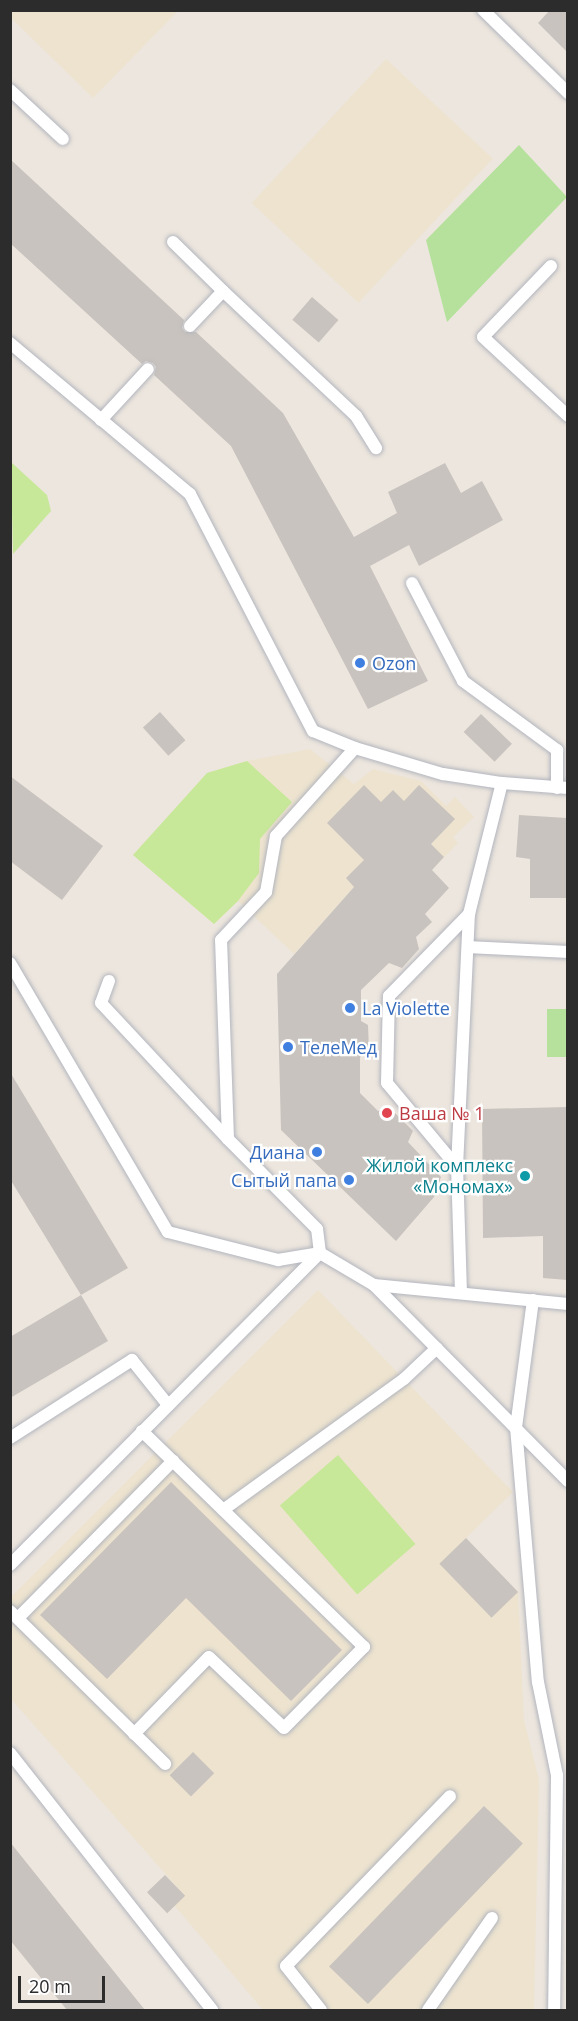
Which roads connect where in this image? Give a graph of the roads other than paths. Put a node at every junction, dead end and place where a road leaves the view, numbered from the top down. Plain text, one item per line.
1 (483, 10) edge
2 (567, 93) edge
3 (13, 96) edge
4 (63, 139) dead end
5 (173, 242) dead end
6 (551, 266) dead end
7 (223, 291) junction
8 (190, 326) dead end
9 (10, 343) edge
10 (148, 369) dead end
11 (567, 416) edge
12 (101, 420) junction
13 (375, 448) dead end
14 (412, 584) dead end
15 (355, 748) junction
16 (502, 783) junction
17 (562, 788) edge
18 (469, 914) junction
19 (468, 946) junction
20 (567, 952) edge
21 (11, 965) edge
22 (109, 981) dead end
23 (228, 1139) junction
24 (458, 1167) junction
25 (320, 1253) junction
26 (374, 1285) junction
27 (461, 1293) junction
28 (533, 1300) junction
29 (567, 1304) edge
30 (437, 1348) junction
31 (168, 1405) junction
32 (516, 1427) junction
33 (142, 1431) junction
34 (10, 1438) edge
35 (172, 1461) junction
36 (567, 1481) edge
37 (223, 1510) junction
38 (10, 1565) edge
39 (14, 1615) edge
40 (134, 1734) junction
41 (10, 1752) edge
42 (165, 1764) dead end
43 (557, 1775) junction
44 (567, 1786) edge
45 (450, 1796) dead end
46 (492, 1918) dead end
47 (212, 2010) edge
48 (321, 2010) edge
49 (428, 2010) edge
50 (554, 2010) edge

1 - 2 lane
3 - 4 lane
5 - 7 lane
6 - 11 lane
7 - 8 lane
7 - 13 lane
9 - 12 lane
10 - 12 lane
12 - 15 lane
14 - 17 lane
15 - 16 lane
15 - 23 lane
16 - 17 lane
16 - 18 lane
18 - 19 lane
18 - 24 lane
19 - 20 lane
19 - 24 lane
21 - 25 lane
22 - 23 lane
23 - 25 lane
24 - 27 lane
25 - 26 lane
25 - 31 lane
26 - 27 lane
26 - 30 lane
27 - 28 lane
28 - 29 lane
28 - 32 lane
30 - 32 lane
30 - 37 lane
31 - 33 lane
31 - 34 lane
32 - 36 lane
32 - 43 lane
33 - 35 lane
33 - 38 lane
35 - 37 lane
35 - 39 lane
37 - 40 lane
39 - 40 lane
40 - 42 lane
41 - 47 lane
43 - 44 lane
43 - 50 lane
45 - 48 lane
46 - 49 lane

